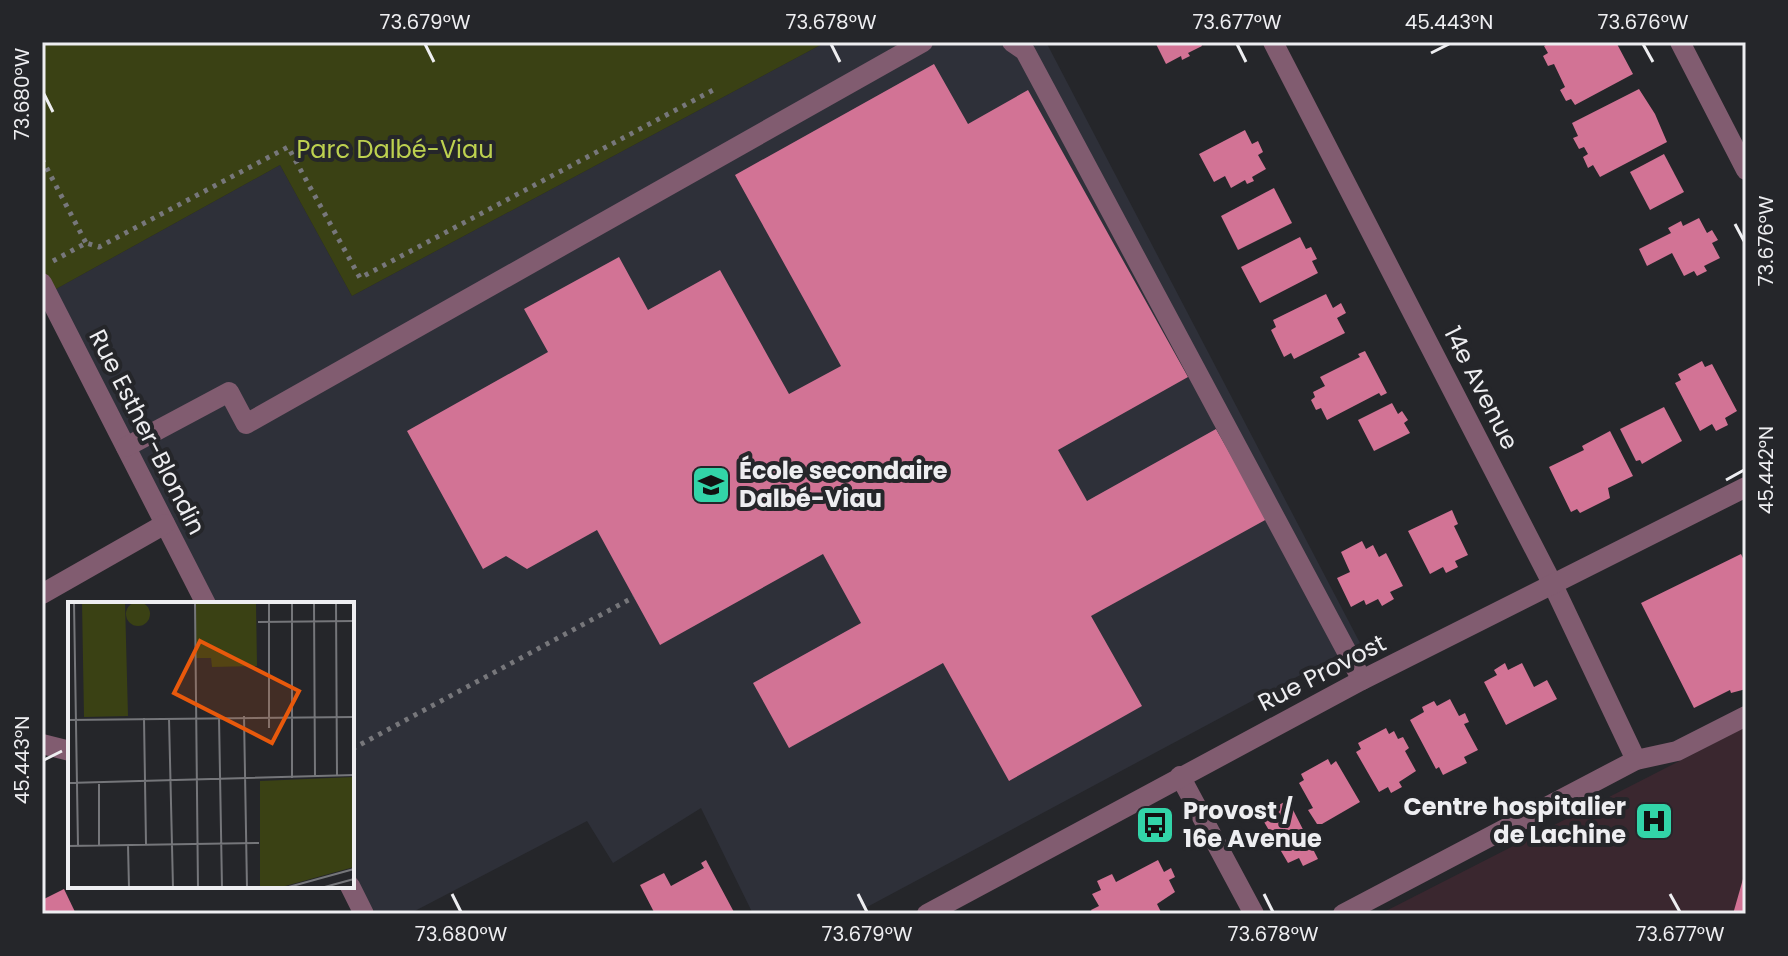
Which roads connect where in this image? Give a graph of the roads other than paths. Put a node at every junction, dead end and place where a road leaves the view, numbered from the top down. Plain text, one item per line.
1 (923, 42) edge
2 (1012, 42) edge
3 (1273, 42) edge
4 (1680, 42) edge
5 (1746, 170) edge
6 (42, 283) edge
7 (126, 447) junction
8 (1746, 487) edge
9 (165, 524) junction
10 (1553, 585) junction
11 (42, 594) edge
12 (205, 602) edge
13 (1362, 680) junction
14 (1746, 716) edge
15 (42, 744) edge
16 (68, 750) edge
17 (1636, 760) junction
18 (1180, 776) junction
19 (351, 888) edge
20 (364, 914) edge
21 (927, 914) edge
22 (1254, 914) edge
23 (1343, 914) edge

1 - 7 street
2 - 13 street
3 - 10 street, 14e Avenue
4 - 5 street
6 - 7 street, Rue Esther-Blondin
7 - 9 street, Rue Esther-Blondin
8 - 10 street, Rue Provost
9 - 11 street
9 - 12 street, Rue Esther-Blondin
10 - 13 street, Rue Provost
10 - 17 street, 14e Avenue
13 - 18 street, Rue Provost
14 - 17 street
15 - 16 street
17 - 23 street
18 - 21 street, Rue Provost
18 - 22 street
19 - 20 street

